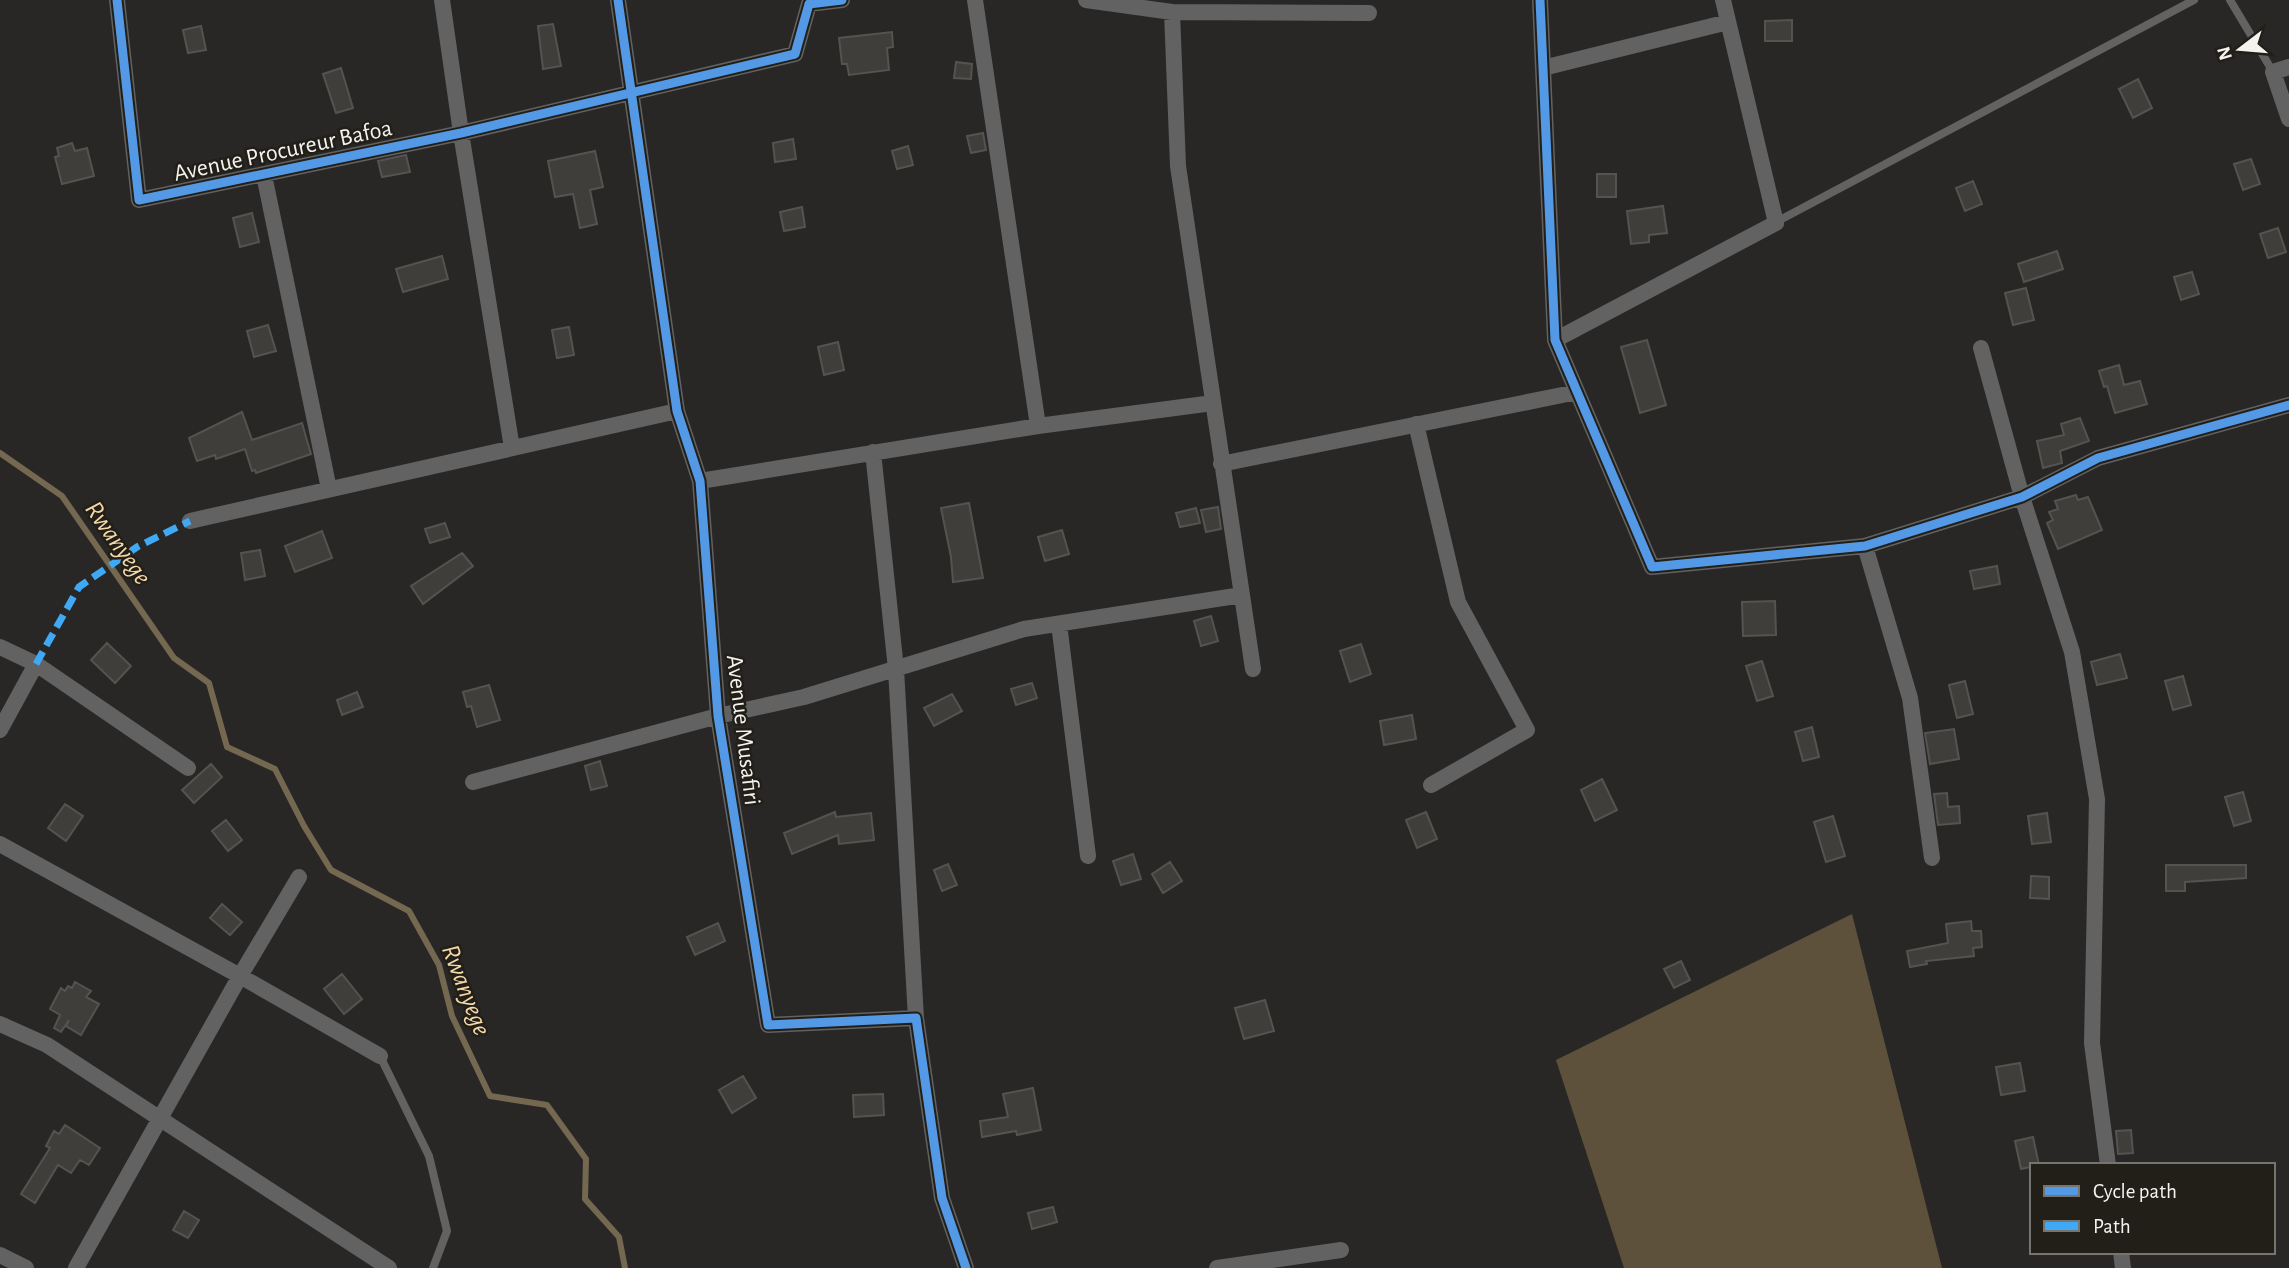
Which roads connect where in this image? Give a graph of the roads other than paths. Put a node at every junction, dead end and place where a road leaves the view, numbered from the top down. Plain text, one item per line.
1 (117, 0) edge
2 (442, 0) edge
3 (618, 0) edge
4 (842, 0) edge
5 (975, 0) edge
6 (1086, 0) edge
7 (1540, 0) edge
8 (1723, 0) edge
9 (2194, 0) edge
10 (2230, 0) edge
11 (809, 2) edge
12 (1172, 12) junction
13 (1369, 13) dead end
14 (1728, 22) junction
15 (1543, 68) junction
16 (2281, 70) edge
17 (630, 93) junction
18 (2289, 119) edge
19 (461, 133) junction
20 (264, 175) junction
21 (1776, 223) junction
22 (1555, 341) junction
23 (1981, 348) dead end
24 (1577, 392) junction
25 (1213, 403) junction
26 (2289, 405) edge
27 (677, 411) junction
28 (1416, 424) junction
29 (1038, 426) junction
30 (512, 448) junction
31 (873, 452) junction
32 (1222, 464) junction
33 (700, 481) junction
34 (329, 489) junction
35 (2022, 497) junction
36 (190, 520) dead end
37 (1865, 546) junction
38 (1242, 595) junction
39 (1059, 624) junction
40 (0, 648) edge
41 (36, 664) junction
42 (896, 669) junction
43 (1253, 669) dead end
44 (718, 716) junction
45 (0, 730) edge
46 (188, 768) dead end
47 (473, 782) dead end
48 (1431, 785) dead end
49 (0, 844) edge
50 (1088, 856) dead end
51 (1932, 858) dead end
52 (299, 877) dead end
53 (240, 976) junction
54 (916, 1018) junction
55 (0, 1024) edge
56 (380, 1056) joint
57 (161, 1119) junction
58 (2108, 1163) edge
59 (1341, 1250) dead end
60 (0, 1255) edge
61 (26, 1268) edge
62 (76, 1268) edge
63 (390, 1268) edge
64 (433, 1268) edge
65 (966, 1268) edge
66 (1217, 1268) edge

1 - 20 street, Avenue Procureur Bafoa
2 - 19 street
3 - 17 street, Avenue Musafiri
4 - 11 street
5 - 29 street
6 - 12 street
7 - 15 street
8 - 14 street
9 - 21 lane
10 - 16 lane
11 - 17 street, Avenue Procureur Bafoa
12 - 13 street
12 - 25 street
14 - 15 street
14 - 21 street
15 - 22 street
16 - 18 street
17 - 19 street, Avenue Procureur Bafoa
17 - 27 street, Avenue Musafiri
19 - 20 street, Avenue Procureur Bafoa
19 - 30 street
20 - 34 street
21 - 22 street
22 - 24 street
23 - 35 street
24 - 28 street
24 - 37 street
25 - 29 street
25 - 32 street
26 - 35 street
27 - 30 street
27 - 33 street, Avenue Musafiri
28 - 32 street
28 - 48 street
29 - 31 street
30 - 34 street
31 - 33 street
31 - 42 street
32 - 38 street
33 - 44 street, Avenue Musafiri
34 - 36 street
35 - 37 street
35 - 58 street
37 - 51 street
38 - 39 street
38 - 43 street
39 - 42 street
39 - 50 street
40 - 41 street
41 - 45 street
41 - 46 street
42 - 44 street
42 - 54 street
44 - 47 street
44 - 54 street, Avenue Musafiri
49 - 53 street
52 - 53 street
53 - 56 street
53 - 57 street
54 - 65 street
55 - 57 street
56 - 64 lane
57 - 62 street
57 - 63 street
59 - 66 street
60 - 61 street

